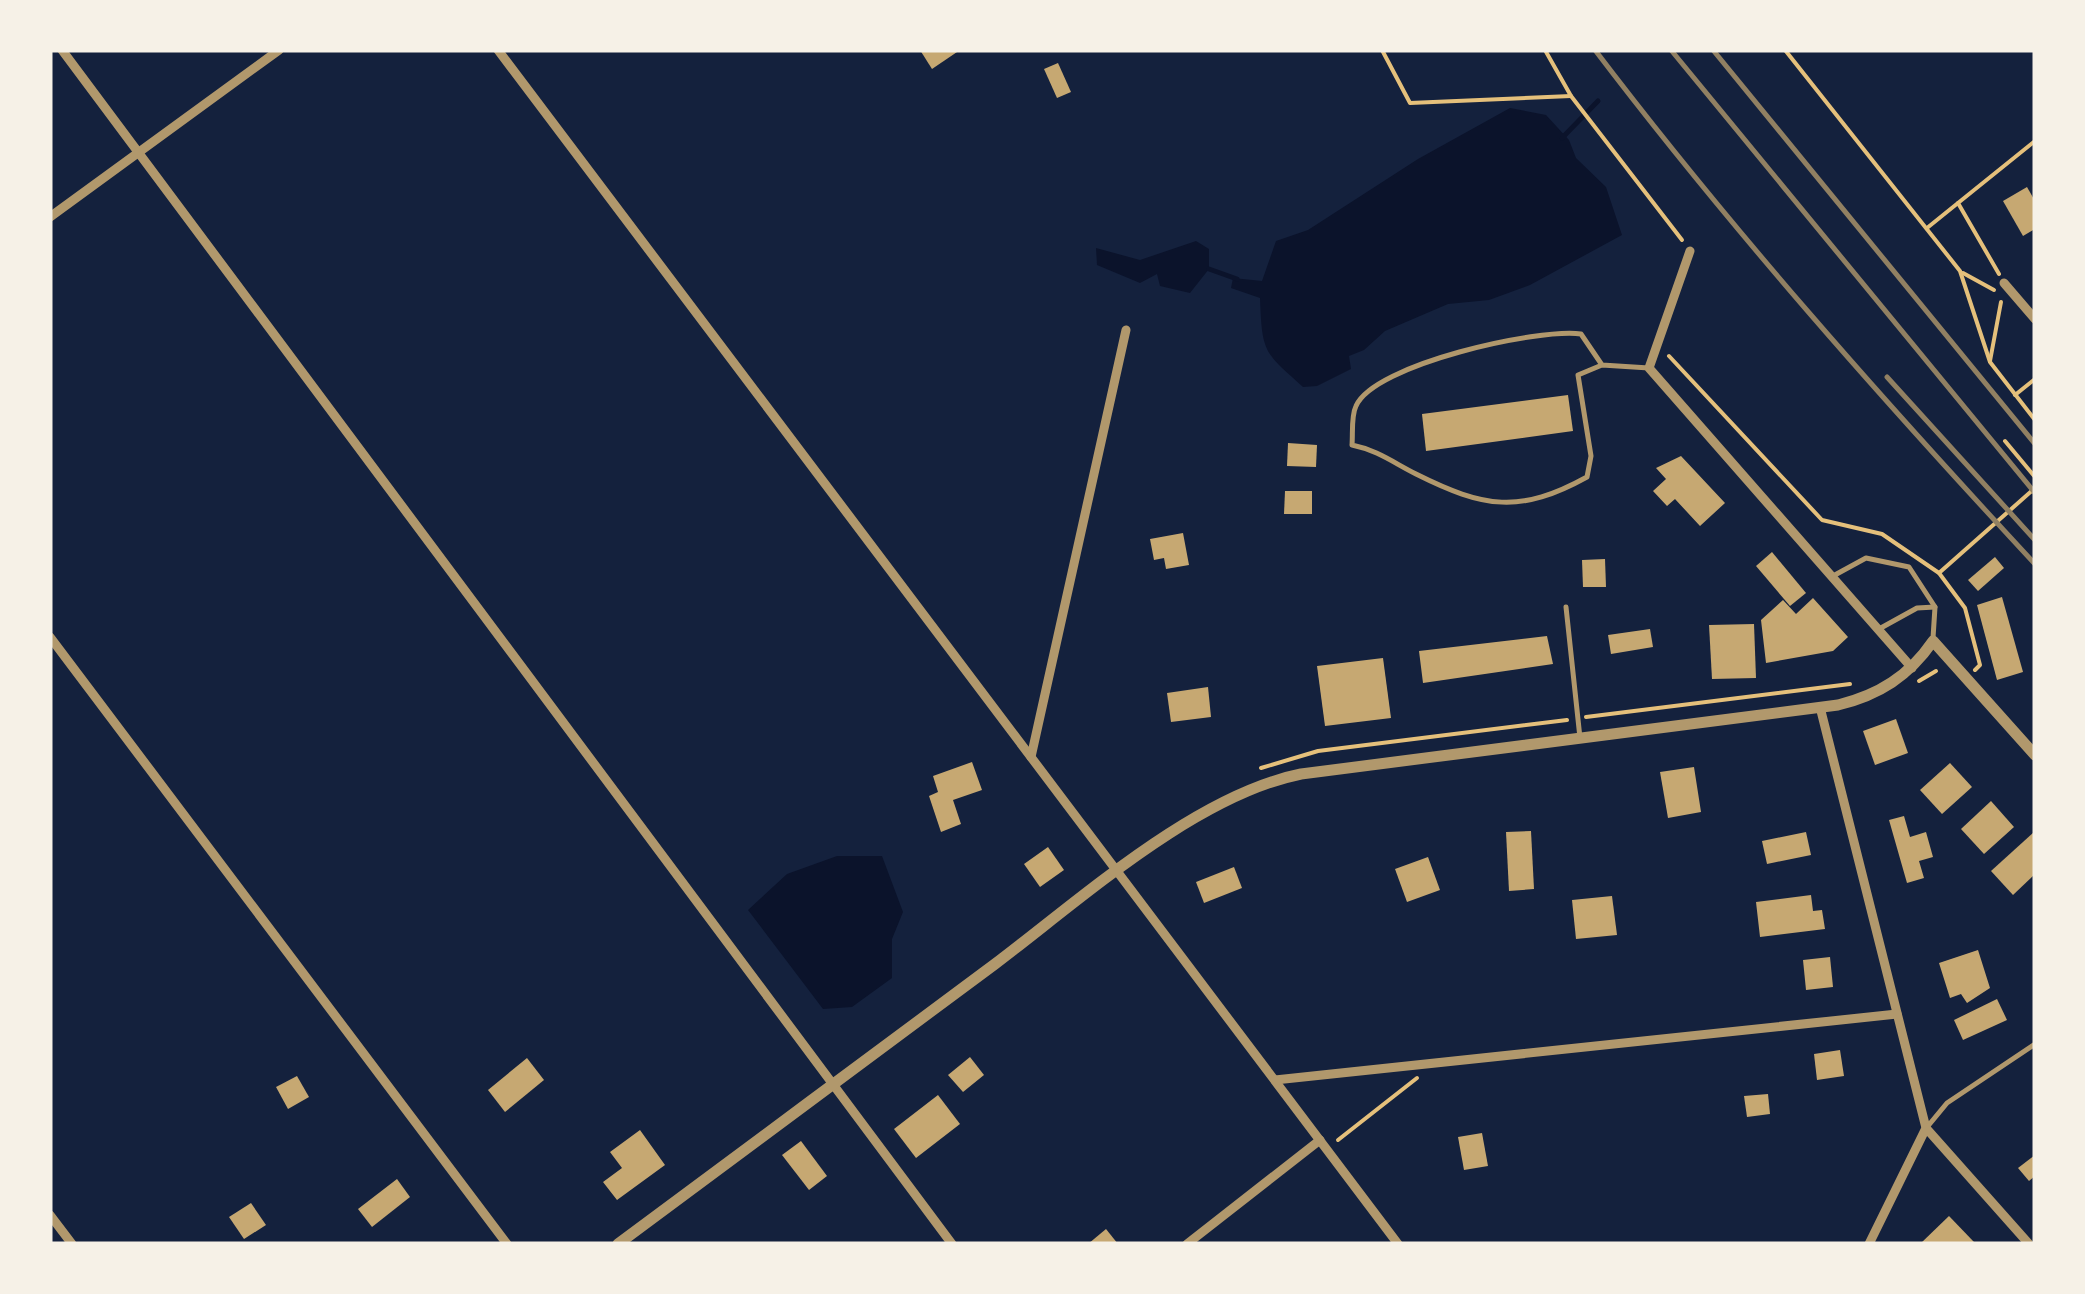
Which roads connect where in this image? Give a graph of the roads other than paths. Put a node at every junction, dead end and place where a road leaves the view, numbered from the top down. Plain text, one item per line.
1 (62, 50) edge
2 (279, 50) edge
3 (498, 50) edge
4 (138, 153) junction
5 (50, 218) edge
6 (1690, 250) road end
7 (2004, 283) road end
8 (2035, 319) edge
9 (1126, 330) dead end
10 (1602, 365) junction
11 (1649, 368) junction
12 (1833, 576) junction
13 (1566, 607) dead end
14 (1935, 607) junction
15 (1879, 629) junction
16 (50, 636) edge
17 (1933, 641) junction
18 (1912, 668) junction
19 (1820, 707) junction
20 (1580, 738) junction
21 (2035, 755) edge
22 (1031, 757) junction
23 (1118, 872) junction
24 (1898, 1014) junction
25 (2035, 1044) edge
26 (1275, 1080) junction
27 (832, 1086) junction
28 (1926, 1128) junction
29 (1323, 1144) junction
30 (50, 1215) edge
31 (72, 1244) edge
32 (507, 1244) edge
33 (618, 1244) edge
34 (952, 1244) edge
35 (1187, 1244) edge
36 (1398, 1244) edge
37 (1870, 1244) edge
38 (2029, 1244) edge

1 - 4 street
2 - 4 street
3 - 22 street
4 - 5 street
4 - 27 street
6 - 11 street
7 - 8 street
9 - 22 street
10 - 10 lane
10 - 11 lane
11 - 12 street
12 - 14 lane
12 - 15 street
13 - 20 lane
14 - 15 lane
14 - 17 lane
15 - 18 street
16 - 32 street
17 - 18 street
17 - 21 street
18 - 19 street
19 - 20 street
19 - 24 street
20 - 23 street
22 - 23 street
23 - 26 street
23 - 27 street
24 - 26 street
24 - 28 street
25 - 28 lane
26 - 29 street
27 - 33 street
27 - 34 street
28 - 37 street
28 - 38 street
29 - 35 street
29 - 36 street
30 - 31 street

